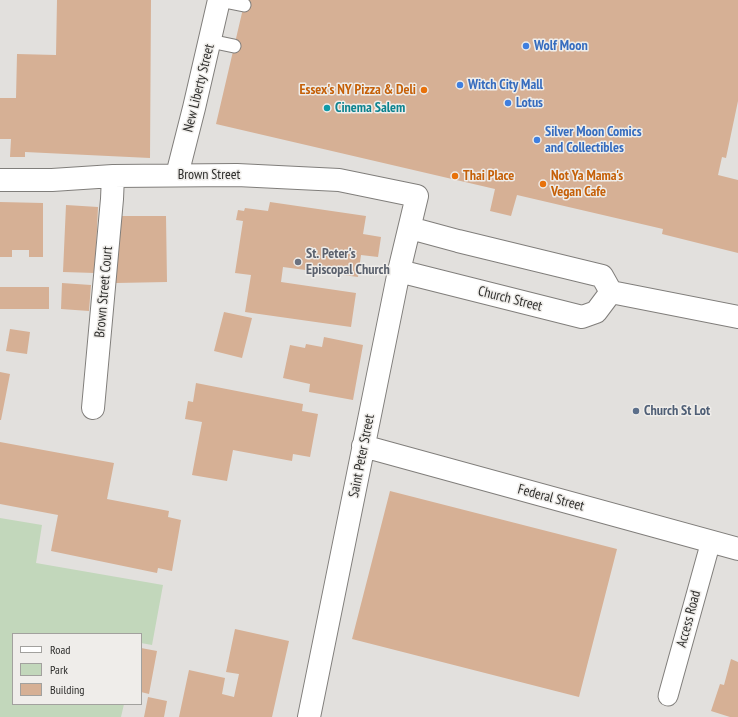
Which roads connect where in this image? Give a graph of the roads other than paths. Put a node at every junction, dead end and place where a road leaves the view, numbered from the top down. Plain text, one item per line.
1 (219, 0) edge
2 (244, 5) dead end
3 (210, 41) junction
4 (234, 46) dead end
5 (176, 175) junction
6 (113, 176) junction
7 (0, 180) edge
8 (417, 196) joint
9 (410, 228) junction
10 (400, 271) junction
11 (611, 292) junction
12 (738, 317) edge
13 (93, 408) dead end
14 (364, 446) junction
15 (711, 541) junction
16 (738, 549) edge
17 (668, 696) dead end
18 (309, 717) edge

1 - 2 lane
1 - 3 street, New Liberty Street
3 - 4 lane
3 - 5 street, New Liberty Street
5 - 6 street, Brown Street
5 - 8 street, Brown Street
6 - 7 street, Brown Street
6 - 13 street, Brown Street Court
8 - 9 street, Saint Peter Street
9 - 10 street, Saint Peter Street
9 - 11 street
10 - 11 street, Church Street
10 - 14 street, Saint Peter Street
11 - 12 street
14 - 15 street, Federal Street
14 - 18 street, Saint Peter Street
15 - 16 street, Federal Street
15 - 17 street, Access Road

